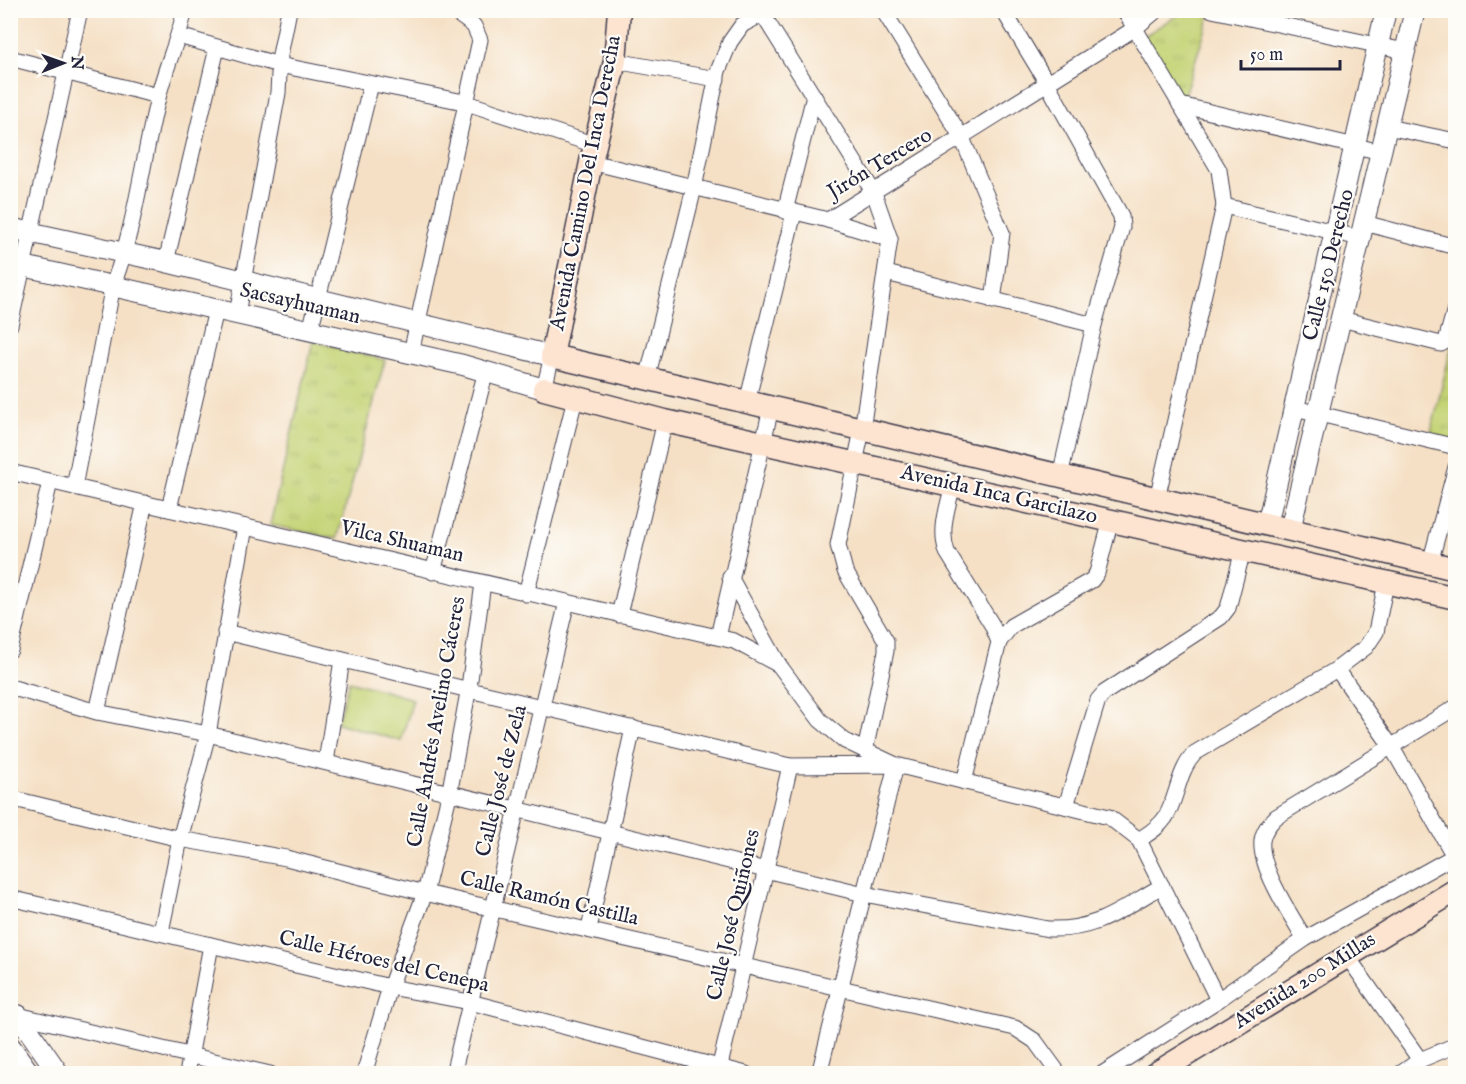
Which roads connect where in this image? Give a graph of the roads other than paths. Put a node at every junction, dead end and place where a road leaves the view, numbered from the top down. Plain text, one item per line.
1 (80, 10) edge
2 (185, 10) edge
3 (289, 10) edge
4 (452, 10) edge
5 (619, 10) edge
6 (883, 10) edge
7 (1003, 10) edge
8 (1124, 10) edge
9 (1157, 10) edge
10 (1212, 10) edge
11 (1386, 10) edge
12 (1415, 10) edge
13 (767, 13) edge
14 (1269, 17) edge
15 (1134, 29) junction
16 (180, 36) junction
17 (1377, 46) junction
18 (217, 48) junction
19 (1405, 51) junction
20 (10, 58) edge
21 (615, 61) junction
22 (279, 65) junction
23 (67, 73) junction
24 (717, 79) junction
25 (1047, 83) junction
26 (371, 84) junction
27 (158, 96) junction
28 (814, 96) junction
29 (464, 102) junction
30 (1180, 105) junction
31 (1387, 127) junction
32 (962, 138) junction
33 (1455, 141) edge
34 (1356, 146) junction
35 (1381, 152) junction
36 (593, 154) junction
37 (694, 188) junction
38 (874, 193) junction
39 (1224, 206) junction
40 (789, 212) junction
41 (828, 220) junction
42 (10, 228) edge
43 (1362, 230) junction
44 (1336, 232) junction
45 (32, 233) junction
46 (891, 239) junction
47 (1455, 248) edge
48 (125, 254) junction
49 (166, 262) junction
50 (18, 264) edge
51 (886, 273) junction
52 (244, 280) junction
53 (113, 285) junction
54 (318, 299) junction
55 (993, 301) junction
56 (1455, 305) edge
57 (216, 310) junction
58 (237, 314) junction
59 (1341, 319) junction
60 (416, 323) junction
61 (10, 325) edge
62 (1094, 326) junction
63 (310, 331) junction
64 (411, 353) junction
65 (552, 356) junction
66 (486, 371) junction
67 (647, 378) junction
68 (544, 389) junction
69 (575, 399) junction
70 (747, 402) junction
71 (771, 408) junction
72 (1295, 408) junction
73 (1318, 413) junction
74 (666, 421) junction
75 (862, 430) junction
76 (762, 443) junction
77 (1455, 447) edge
78 (854, 462) junction
79 (1455, 466) edge
80 (10, 472) edge
81 (1060, 476) junction
82 (50, 482) junction
83 (953, 484) junction
84 (74, 487) junction
85 (1156, 499) junction
86 (145, 503) junction
87 (169, 509) junction
88 (1111, 520) junction
89 (1267, 525) junction
90 (245, 527) junction
91 (1290, 530) junction
92 (1243, 550) junction
93 (1430, 563) junction
94 (1455, 569) edge
95 (433, 572) junction
96 (730, 577) junction
97 (483, 583) junction
98 (1386, 583) junction
99 (526, 594) junction
100 (1455, 598) edge
101 (567, 603) junction
102 (619, 615) junction
103 (225, 632) junction
104 (718, 637) junction
105 (999, 642) junction
106 (10, 650) edge
107 (342, 660) junction
108 (779, 665) junction
109 (1337, 669) junction
110 (10, 687) edge
111 (469, 687) junction
112 (542, 706) junction
113 (1455, 707) edge
114 (97, 712) junction
115 (633, 728) junction
116 (208, 734) junction
117 (1391, 746) junction
118 (866, 751) junction
119 (326, 762) junction
120 (896, 765) junction
121 (790, 766) junction
122 (964, 782) junction
123 (449, 795) junction
124 (10, 798) edge
125 (1066, 806) junction
126 (517, 809) junction
127 (610, 831) junction
128 (180, 839) junction
129 (1139, 840) junction
130 (1455, 855) edge
131 (767, 869) junction
132 (1161, 886) junction
133 (1455, 890) edge
134 (425, 892) junction
135 (864, 894) junction
136 (10, 898) edge
137 (494, 907) junction
138 (589, 929) junction
139 (161, 932) junction
140 (1305, 939) junction
141 (211, 945) junction
142 (1347, 956) junction
143 (744, 967) junction
144 (390, 987) junction
145 (840, 989) junction
146 (1218, 1000) junction
147 (470, 1002) junction
148 (14, 1014) edge
149 (10, 1046) edge
150 (1454, 1051) edge
151 (191, 1057) junction
152 (1420, 1060) junction
153 (719, 1070) edge
154 (30, 1074) edge
155 (59, 1074) edge
156 (187, 1074) edge
157 (270, 1074) edge
158 (364, 1074) edge
159 (453, 1074) edge
160 (746, 1074) edge
161 (819, 1074) edge
162 (1059, 1074) edge
163 (1102, 1074) edge
164 (1155, 1074) edge
165 (1400, 1074) edge

1 - 23 street
2 - 16 street
3 - 22 street
4 - 29 street
5 - 21 main road, Avenida Camino Del Inca Derecha
6 - 32 street
7 - 25 street
8 - 15 street
9 - 15 street, Jirón Tercero
10 - 14 street
11 - 17 street, Calle 150 Derecho
12 - 19 street, Calle 150 Derecho
13 - 24 street
13 - 28 street
14 - 17 street
15 - 25 street, Jirón Tercero
15 - 30 street
16 - 18 street, Jirón Tercero
16 - 27 street
17 - 19 street
17 - 34 street, Calle 150 Derecho
18 - 22 street, Jirón Tercero
18 - 49 street
19 - 31 street, Calle 150 Derecho
20 - 23 street
21 - 24 street
21 - 36 main road, Avenida Camino Del Inca Derecha
22 - 26 street, Jirón Tercero
22 - 52 street
23 - 27 street
23 - 45 street
24 - 37 street
25 - 32 street, Jirón Tercero
25 - 62 street
26 - 29 street, Jirón Tercero
26 - 54 street
27 - 48 street
28 - 38 street
28 - 40 street
29 - 36 street, Jirón Tercero
29 - 60 street
30 - 34 street
30 - 39 street
31 - 33 street
31 - 35 street, Calle 150 Derecho
32 - 38 street, Jirón Tercero
32 - 55 street
34 - 35 street
34 - 44 street, Calle 150 Derecho
35 - 43 street, Calle 150 Derecho
36 - 37 street, Jirón Tercero
36 - 65 main road, Avenida Camino Del Inca Derecha
37 - 40 street, Jirón Tercero
37 - 67 street
38 - 41 street, Jirón Tercero
38 - 46 street
39 - 44 street
39 - 85 street
40 - 41 street, Jirón Tercero
40 - 70 street
41 - 46 street
42 - 45 street
43 - 44 street
43 - 47 street
43 - 59 street, Calle 150 Derecho
44 - 72 street, Calle 150 Derecho
45 - 48 street
45 - 50 street
46 - 51 street
48 - 49 street
48 - 53 street
49 - 52 street
50 - 53 street, Sacsayhuaman
50 - 61 street
51 - 55 street
51 - 75 street
52 - 54 street
52 - 58 street
53 - 57 street, Sacsayhuaman
53 - 84 street
54 - 60 street
54 - 63 street
55 - 62 street
56 - 59 street
57 - 58 street, Sacsayhuaman
57 - 87 street
58 - 63 street, Sacsayhuaman
59 - 73 street, Calle 150 Derecho
60 - 64 street
60 - 65 street
62 - 81 street
63 - 64 street, Sacsayhuaman
64 - 66 street, Sacsayhuaman
65 - 67 main road, Avenida Inca Garcilazo
65 - 68 street
66 - 68 street, Sacsayhuaman
66 - 95 street
67 - 70 main road, Avenida Inca Garcilazo
68 - 69 main road, Avenida Inca Garcilazo
69 - 74 main road, Avenida Inca Garcilazo
69 - 99 street
70 - 71 main road, Avenida Inca Garcilazo
71 - 75 main road, Avenida Inca Garcilazo
71 - 76 street
72 - 73 street
72 - 89 street, Calle 150 Derecho
73 - 77 street
73 - 91 street, Calle 150 Derecho
74 - 76 main road, Avenida Inca Garcilazo
74 - 102 street
75 - 78 street
75 - 81 main road, Avenida Inca Garcilazo
76 - 78 main road, Avenida Inca Garcilazo
76 - 96 street
78 - 83 main road, Avenida Inca Garcilazo
78 - 118 street
79 - 93 street
80 - 82 street, Vilca Shuaman
81 - 85 main road, Avenida Inca Garcilazo
82 - 84 street, Vilca Shuaman
82 - 106 street
83 - 88 main road, Avenida Inca Garcilazo
83 - 105 street
84 - 86 street, Vilca Shuaman
85 - 89 main road, Avenida Inca Garcilazo
86 - 87 street, Vilca Shuaman
86 - 114 street
87 - 90 street, Vilca Shuaman
88 - 92 main road, Avenida Inca Garcilazo
88 - 105 street
89 - 91 main road, Avenida Inca Garcilazo
90 - 95 street, Vilca Shuaman
90 - 103 street
91 - 93 main road, Avenida Inca Garcilazo
92 - 98 main road, Avenida Inca Garcilazo
92 - 125 street
93 - 94 main road, Avenida Inca Garcilazo
95 - 97 street, Vilca Shuaman
96 - 104 street
96 - 108 street
97 - 99 street, Vilca Shuaman
97 - 111 street, Calle Andrés Avelino Cáceres
98 - 100 main road, Avenida Inca Garcilazo
98 - 109 street
99 - 101 street, Vilca Shuaman
101 - 102 street, Vilca Shuaman
101 - 112 street, Calle José de Zela
102 - 104 street, Vilca Shuaman
103 - 107 street
103 - 116 street
104 - 108 street, Vilca Shuaman
105 - 122 street
107 - 111 street
107 - 119 street
108 - 118 street
109 - 117 street
109 - 129 street
110 - 114 street
111 - 112 street
111 - 123 street, Calle Andrés Avelino Cáceres
112 - 115 street
112 - 126 street, Calle José de Zela
113 - 117 street
114 - 116 street
115 - 121 street
115 - 127 street
116 - 119 street
116 - 128 street
117 - 130 street
117 - 140 street
118 - 120 street
119 - 123 street
120 - 121 street
120 - 122 street
120 - 135 street
121 - 131 street, Calle José Quiñones
122 - 125 street
123 - 126 street
123 - 134 street, Calle Andrés Avelino Cáceres
124 - 128 street, Calle Ramón Castilla
125 - 129 street
126 - 127 street
126 - 137 street, Calle José de Zela
127 - 131 street
127 - 138 street
128 - 134 street, Calle Ramón Castilla
128 - 139 street
129 - 132 street
130 - 140 street
131 - 135 street
131 - 143 street, Calle José Quiñones
132 - 135 street
132 - 146 street
133 - 142 main road, Avenida 200 Millas
134 - 137 street, Calle Ramón Castilla
134 - 144 street, Calle Andrés Avelino Cáceres
135 - 145 street
136 - 139 street, Calle Héroes del Cenepa
137 - 138 street, Calle Ramón Castilla
137 - 147 street, Calle José de Zela
138 - 143 street, Calle Ramón Castilla
139 - 141 street, Calle Héroes del Cenepa
140 - 146 street
141 - 144 street, Calle Héroes del Cenepa
141 - 151 street
142 - 152 street
142 - 164 main road, Avenida 200 Millas
143 - 145 street, Calle Ramón Castilla
143 - 153 street, Calle José Quiñones
144 - 147 street, Calle Héroes del Cenepa
144 - 158 street, Calle Andrés Avelino Cáceres
145 - 161 street
145 - 162 street, Calle Ramón Castilla
146 - 163 street
147 - 153 street, Calle Héroes del Cenepa
147 - 159 street, Calle José de Zela
148 - 151 street
148 - 155 street
149 - 154 street
150 - 152 street
151 - 156 street
151 - 157 street
152 - 165 street
153 - 160 street, Calle Héroes del Cenepa

